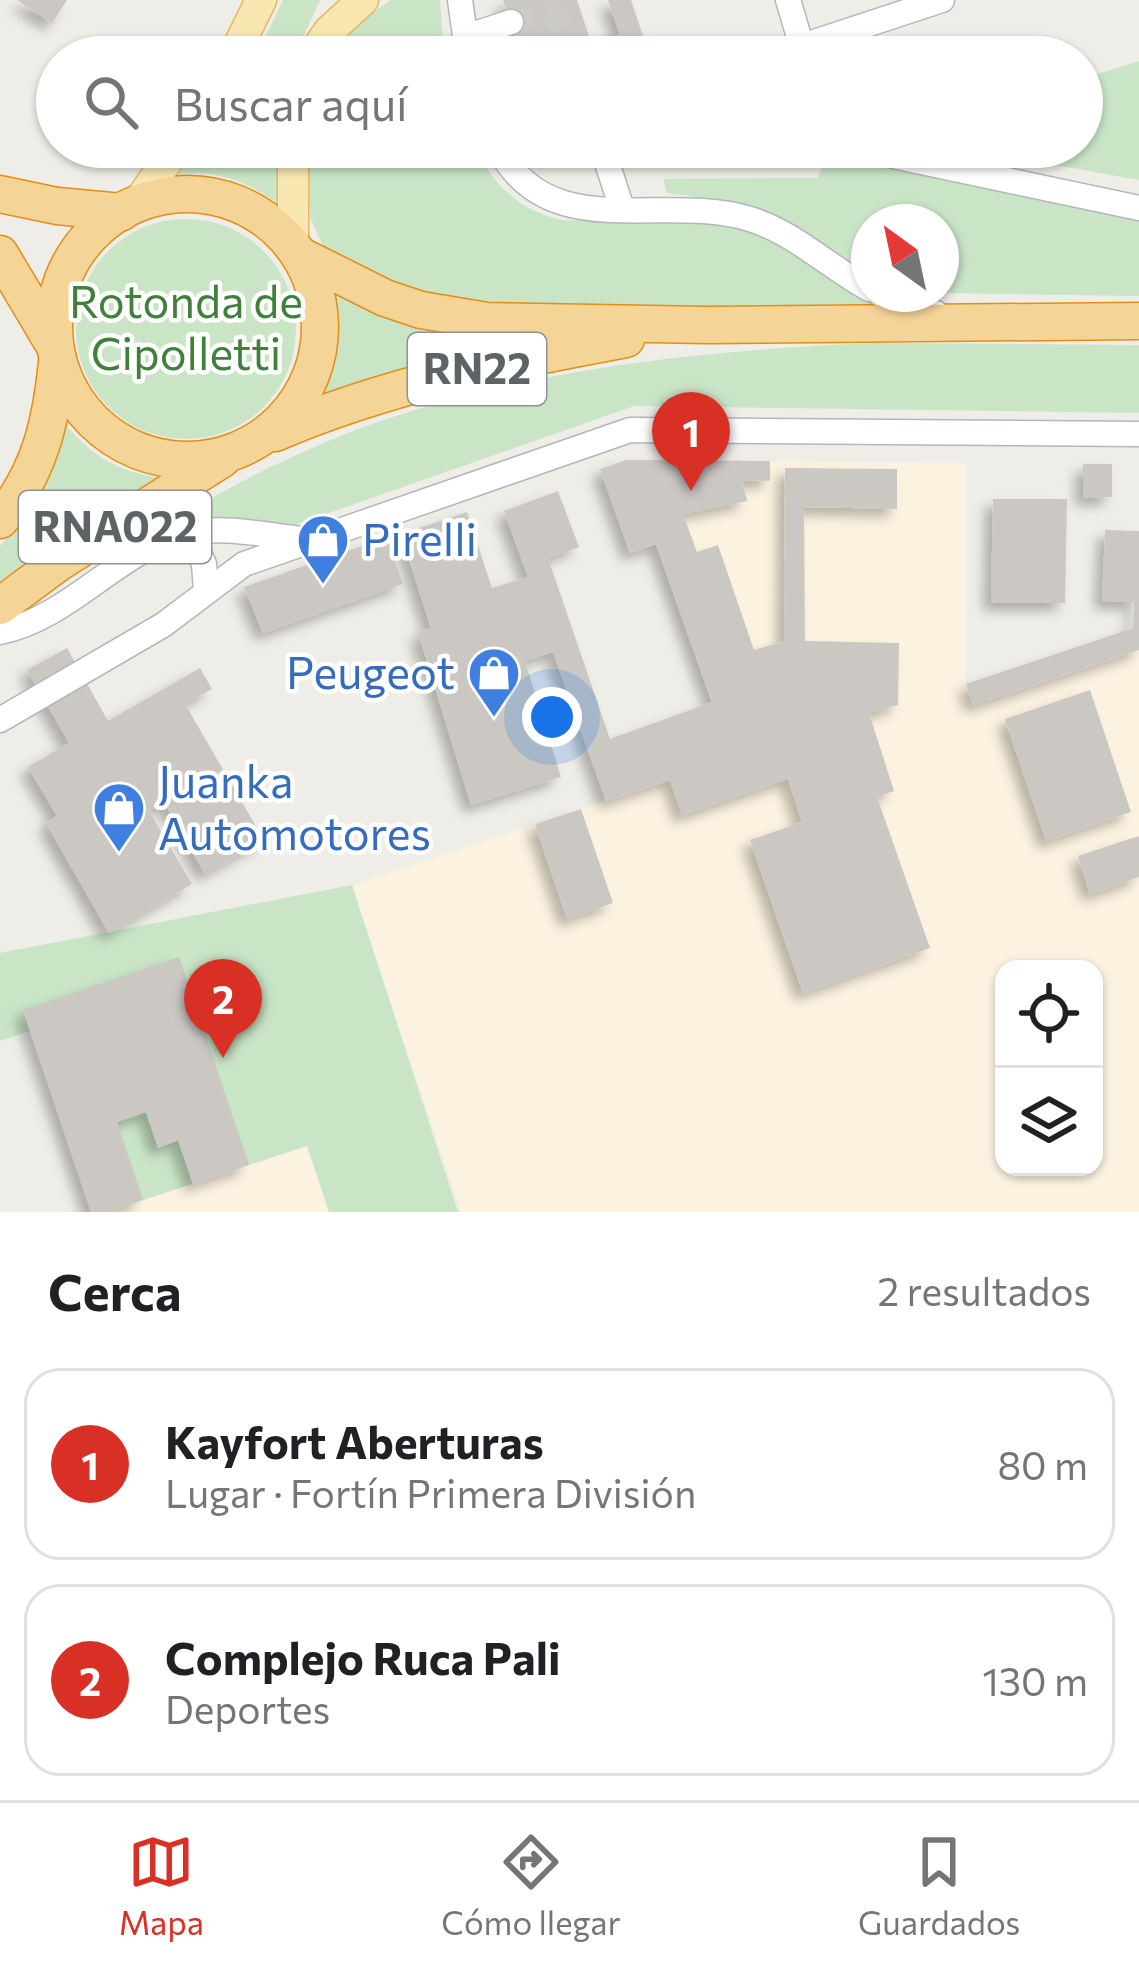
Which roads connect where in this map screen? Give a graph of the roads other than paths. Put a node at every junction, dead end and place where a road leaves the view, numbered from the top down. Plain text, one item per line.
1 (261, 0) edge
2 (336, 0) edge
3 (363, 0) edge
4 (460, 0) edge
5 (788, 0) edge
6 (942, 0) edge
7 (511, 22) tunnel mouth
8 (243, 36) edge
9 (320, 36) edge
10 (327, 36) edge
11 (465, 36) edge
12 (486, 36) edge
13 (799, 36) edge
14 (845, 36) edge
15 (160, 168) edge
16 (294, 168) edge
17 (512, 168) edge
18 (609, 168) edge
19 (950, 168) edge
20 (0, 194) edge
21 (129, 208) junction
22 (1139, 208) edge
23 (622, 209) junction
24 (296, 251) junction
25 (0, 254) edge
26 (851, 278) edge
27 (934, 312) edge
28 (961, 321) junction
29 (1139, 322) edge
30 (707, 325) junction
31 (56, 352) junction
32 (1139, 434) edge
33 (243, 447) junction
34 (0, 520) edge
35 (166, 540) junction
36 (310, 540) junction
37 (206, 591) junction
38 (0, 606) edge
39 (0, 632) edge
40 (0, 720) edge

1 - 8 main road
2 - 9 main road
3 - 10 main road
4 - 11 street
5 - 13 street
6 - 14 street
7 - 12 street
15 - 21 main road
16 - 24 main road
17 - 23 street
18 - 23 street
19 - 22 street
20 - 21 highway
21 - 24 highway, RN22
21 - 31 highway
23 - 26 street
24 - 30 highway, RN22
24 - 33 highway
25 - 31 highway
27 - 28 street
28 - 29 highway, RN22
28 - 30 highway, RN22
30 - 33 highway, RN22
31 - 33 highway, RN22
31 - 34 highway, RNA022
32 - 36 street
33 - 38 highway, RNA022
35 - 36 street
35 - 37 street
35 - 39 street
36 - 37 street
37 - 40 street

